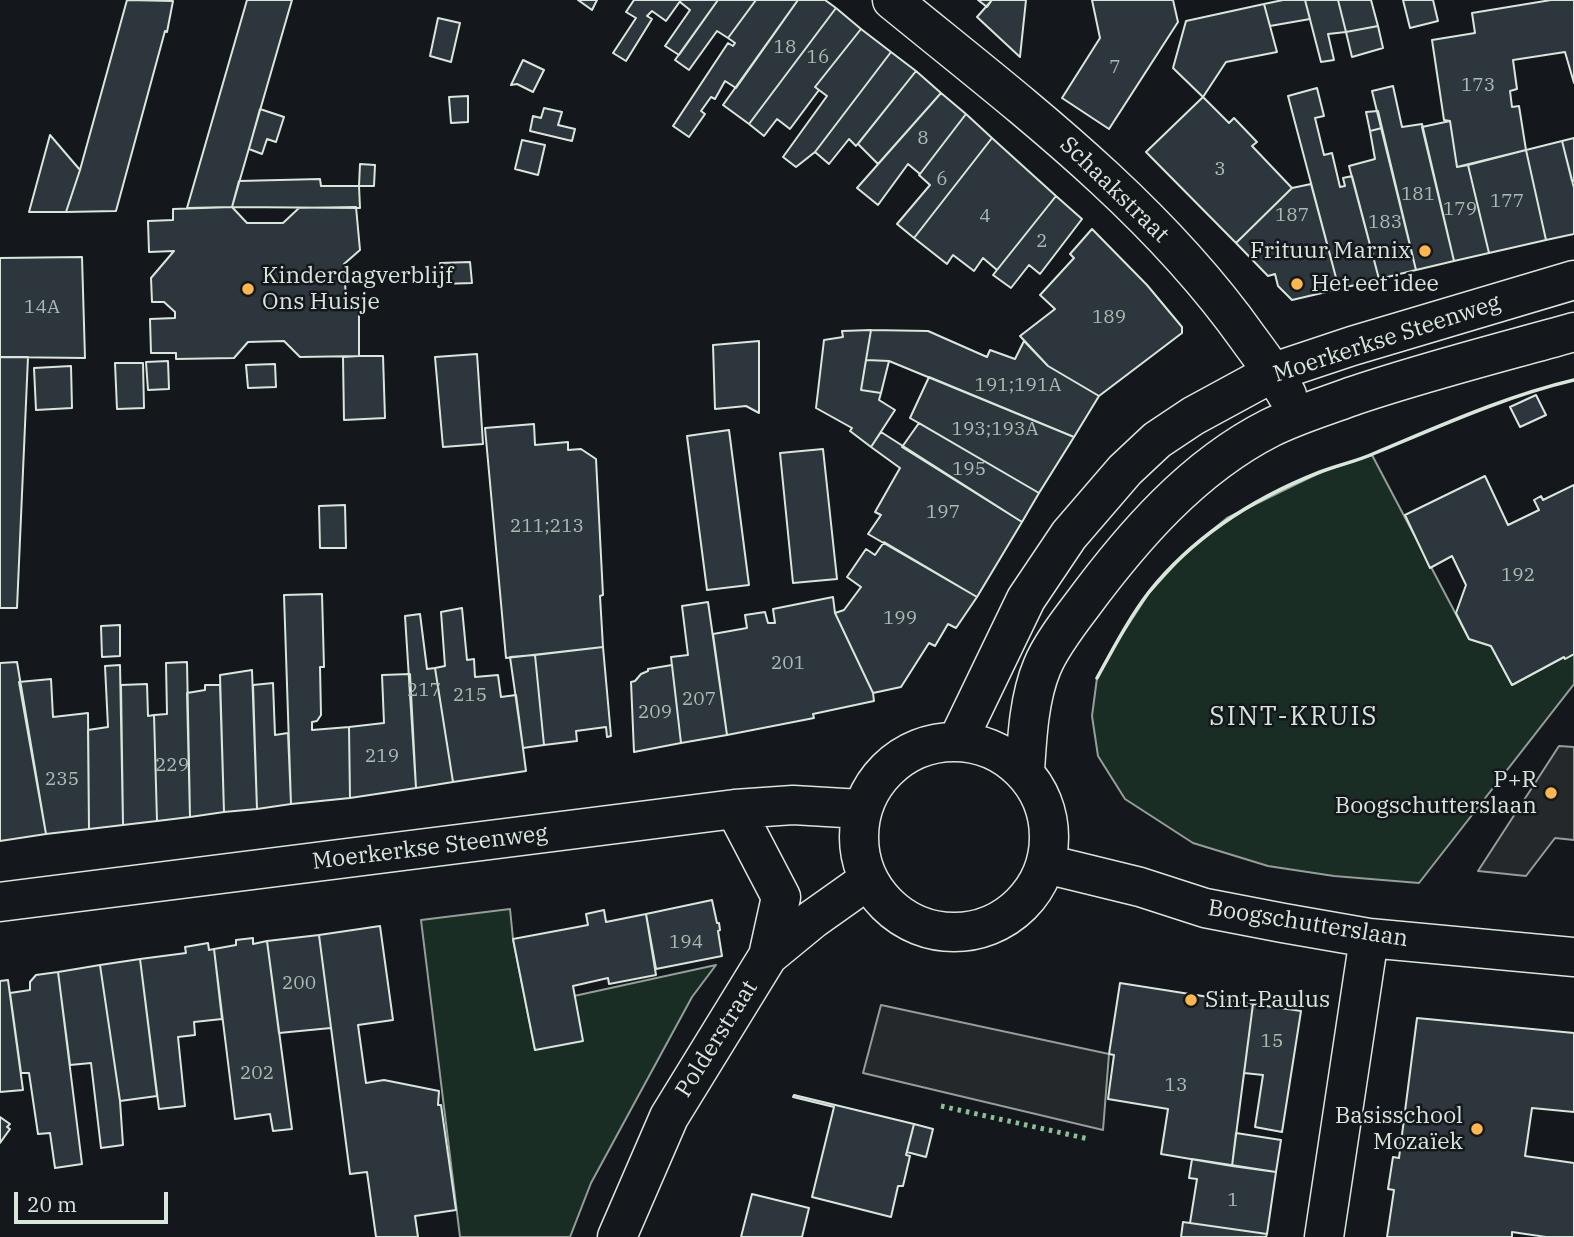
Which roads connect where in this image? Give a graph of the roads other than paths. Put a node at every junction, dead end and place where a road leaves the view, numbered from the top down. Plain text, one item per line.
1 (892, 0) edge
2 (1574, 281) edge
3 (1574, 332) edge
4 (1274, 372) junction
5 (1298, 415) junction
6 (958, 740) junction
7 (1025, 771) junction
8 (735, 809) junction
9 (861, 809) junction
10 (1046, 864) junction
11 (868, 880) junction
12 (0, 902) edge
13 (1369, 938) junction
14 (768, 956) junction
15 (1574, 957) edge
16 (617, 1237) edge
17 (1324, 1237) edge

1 - 4 street, Schaakstraat
2 - 4 street, Moerkerkse Steenweg
3 - 5 street, Moerkerkse Steenweg
4 - 5 street, Schaakstraat
4 - 6 street, Moerkerkse Steenweg
5 - 7 street, Moerkerkse Steenweg
6 - 7 street
6 - 9 street
7 - 10 street
8 - 9 street, Moerkerkse Steenweg
8 - 12 street, Moerkerkse Steenweg
8 - 14 street
9 - 11 street
10 - 11 street
10 - 13 street, Boogschutterslaan
11 - 14 street, Polderstraat
13 - 15 street, Boogschutterslaan
13 - 17 street
14 - 16 street, Polderstraat

